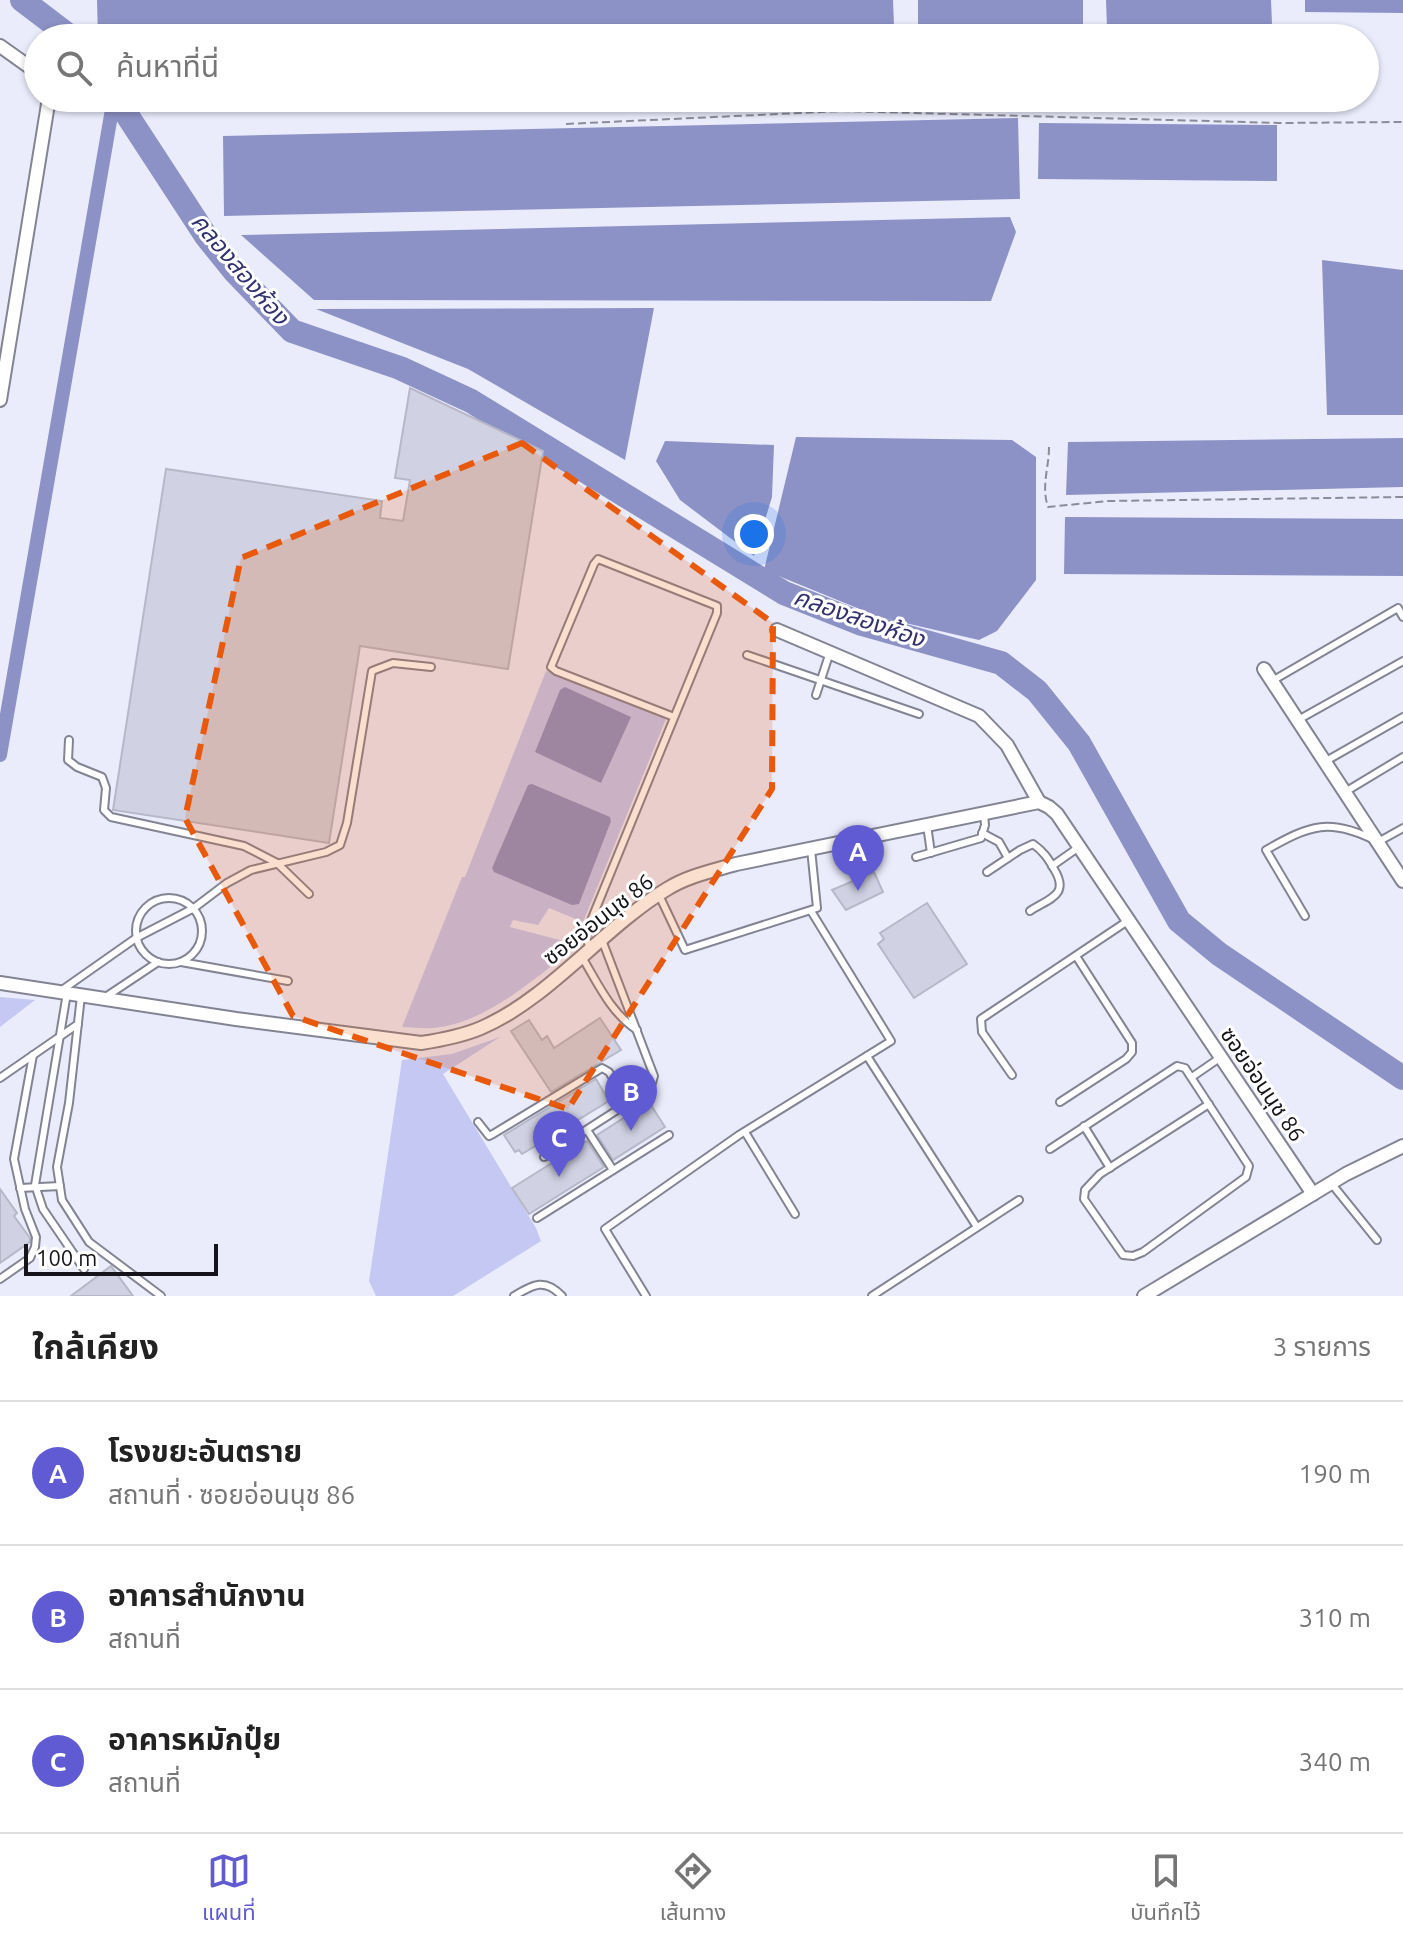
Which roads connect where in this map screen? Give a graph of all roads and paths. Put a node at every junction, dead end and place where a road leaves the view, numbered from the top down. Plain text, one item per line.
1 (0, 46) edge
2 (24, 63) edge
3 (47, 112) edge
4 (821, 112) edge
5 (878, 112) edge
6 (1403, 122) edge
7 (566, 124) dead end
8 (0, 400) edge
9 (1049, 447) dead end
10 (1403, 497) edge
11 (1403, 617) edge
12 (777, 630) dead end
13 (830, 652) junction
14 (747, 655) dead end
15 (1403, 661) edge
16 (431, 667) dead end
17 (1264, 669) dead end
18 (820, 680) junction
19 (1272, 681) junction
20 (816, 695) dead end
21 (919, 714) dead end
22 (674, 717) junction
23 (1403, 717) edge
24 (1298, 720) junction
25 (69, 740) dead end
26 (1403, 757) edge
27 (1325, 762) junction
28 (1345, 792) junction
29 (1039, 802) junction
30 (983, 813) junction
31 (927, 825) junction
32 (1403, 828) edge
33 (982, 833) junction
34 (1378, 842) junction
35 (1079, 847) junction
36 (811, 849) junction
37 (931, 853) junction
38 (916, 857) dead end
39 (1008, 858) junction
40 (277, 863) junction
41 (1052, 866) junction
42 (987, 872) dead end
43 (1403, 881) edge
44 (309, 894) dead end
45 (659, 895) junction
46 (194, 908) junction
47 (811, 911) junction
48 (1030, 911) dead end
49 (1305, 916) dead end
50 (1129, 920) junction
51 (136, 938) junction
52 (602, 940) junction
53 (586, 953) junction
54 (1076, 956) junction
55 (158, 962) junction
56 (180, 962) junction
57 (288, 981) dead end
58 (0, 983) edge
59 (69, 994) junction
60 (102, 999) junction
61 (78, 1024) junction
62 (637, 1030) junction
63 (58, 1038) junction
64 (33, 1055) junction
65 (867, 1056) junction
66 (1221, 1057) junction
67 (1012, 1075) dead end
68 (1192, 1077) junction
69 (0, 1078) edge
70 (1060, 1102) dead end
71 (628, 1103) junction
72 (1209, 1104) junction
73 (478, 1122) dead end
74 (1084, 1126) junction
75 (587, 1130) junction
76 (745, 1132) junction
77 (669, 1135) dead end
78 (1403, 1146) edge
79 (1050, 1149) dead end
80 (544, 1157) dead end
81 (1110, 1168) junction
82 (613, 1170) junction
83 (1331, 1183) junction
84 (60, 1186) junction
85 (36, 1187) junction
86 (20, 1188) junction
87 (1313, 1194) junction
88 (1019, 1200) dead end
89 (795, 1214) dead end
90 (537, 1218) dead end
91 (977, 1227) junction
92 (1377, 1240) dead end
93 (84, 1269) dead end
94 (0, 1279) edge
95 (161, 1296) edge
96 (514, 1296) edge
97 (562, 1296) edge
98 (646, 1296) edge
99 (872, 1296) edge
100 (1144, 1296) edge

1 - 2 street
3 - 8 street
4 - 7 path
5 - 6 path
9 - 10 path
11 - 19 lane
12 - 13 street
13 - 18 lane
13 - 29 street
14 - 18 lane
15 - 24 lane
16 - 40 lane
17 - 19 street
18 - 20 lane
18 - 21 lane
19 - 24 street
22 - 22 lane
22 - 53 lane
23 - 27 lane
24 - 27 street
25 - 40 lane
26 - 28 lane
27 - 28 street
28 - 34 street
29 - 30 street, ซอยอ่อนนุช 86
29 - 35 street, ซอยอ่อนนุช 86
30 - 31 street, ซอยอ่อนนุช 86
30 - 33 lane
31 - 36 street, ซอยอ่อนนุช 86
31 - 37 lane
32 - 34 lane
33 - 37 lane
33 - 39 lane
34 - 43 street
34 - 49 lane
35 - 41 lane
35 - 50 street, ซอยอ่อนนุช 86
36 - 45 street, ซอยอ่อนนุช 86
36 - 47 lane
37 - 38 lane
39 - 41 lane
39 - 42 lane
40 - 44 lane
40 - 46 lane
41 - 48 lane
45 - 47 lane
45 - 52 street, ซอยอ่อนนุช 86
46 - 51 lane
46 - 51 lane
46 - 56 lane
47 - 65 lane
50 - 54 lane
50 - 66 street, ซอยอ่อนนุช 86
51 - 55 lane
51 - 59 lane
52 - 53 street, ซอยอ่อนนุช 86
52 - 62 lane
53 - 60 street, ซอยอ่อนนุช 86
53 - 62 lane
54 - 67 lane
54 - 70 lane
55 - 56 lane
55 - 60 lane
56 - 57 lane
58 - 59 street, ซอยอ่อนนุช 86
59 - 60 street, ซอยอ่อนนุช 86
59 - 61 lane
59 - 63 lane
61 - 63 lane
61 - 84 lane
62 - 71 lane
63 - 64 lane
63 - 85 lane
64 - 69 lane
64 - 86 lane
65 - 76 lane
65 - 91 lane
66 - 68 lane
66 - 87 street, ซอยอ่อนนุช 86
68 - 72 lane
68 - 74 lane
71 - 73 lane
71 - 75 lane
72 - 81 lane
72 - 81 lane
74 - 79 lane
74 - 81 lane
75 - 80 lane
75 - 82 lane
76 - 89 lane
76 - 98 lane
77 - 82 lane
78 - 83 street
82 - 90 lane
83 - 87 street
83 - 92 lane
84 - 85 lane
84 - 95 lane
85 - 86 lane
85 - 93 lane
86 - 94 lane
87 - 100 street
88 - 91 lane
91 - 99 lane
96 - 97 lane

